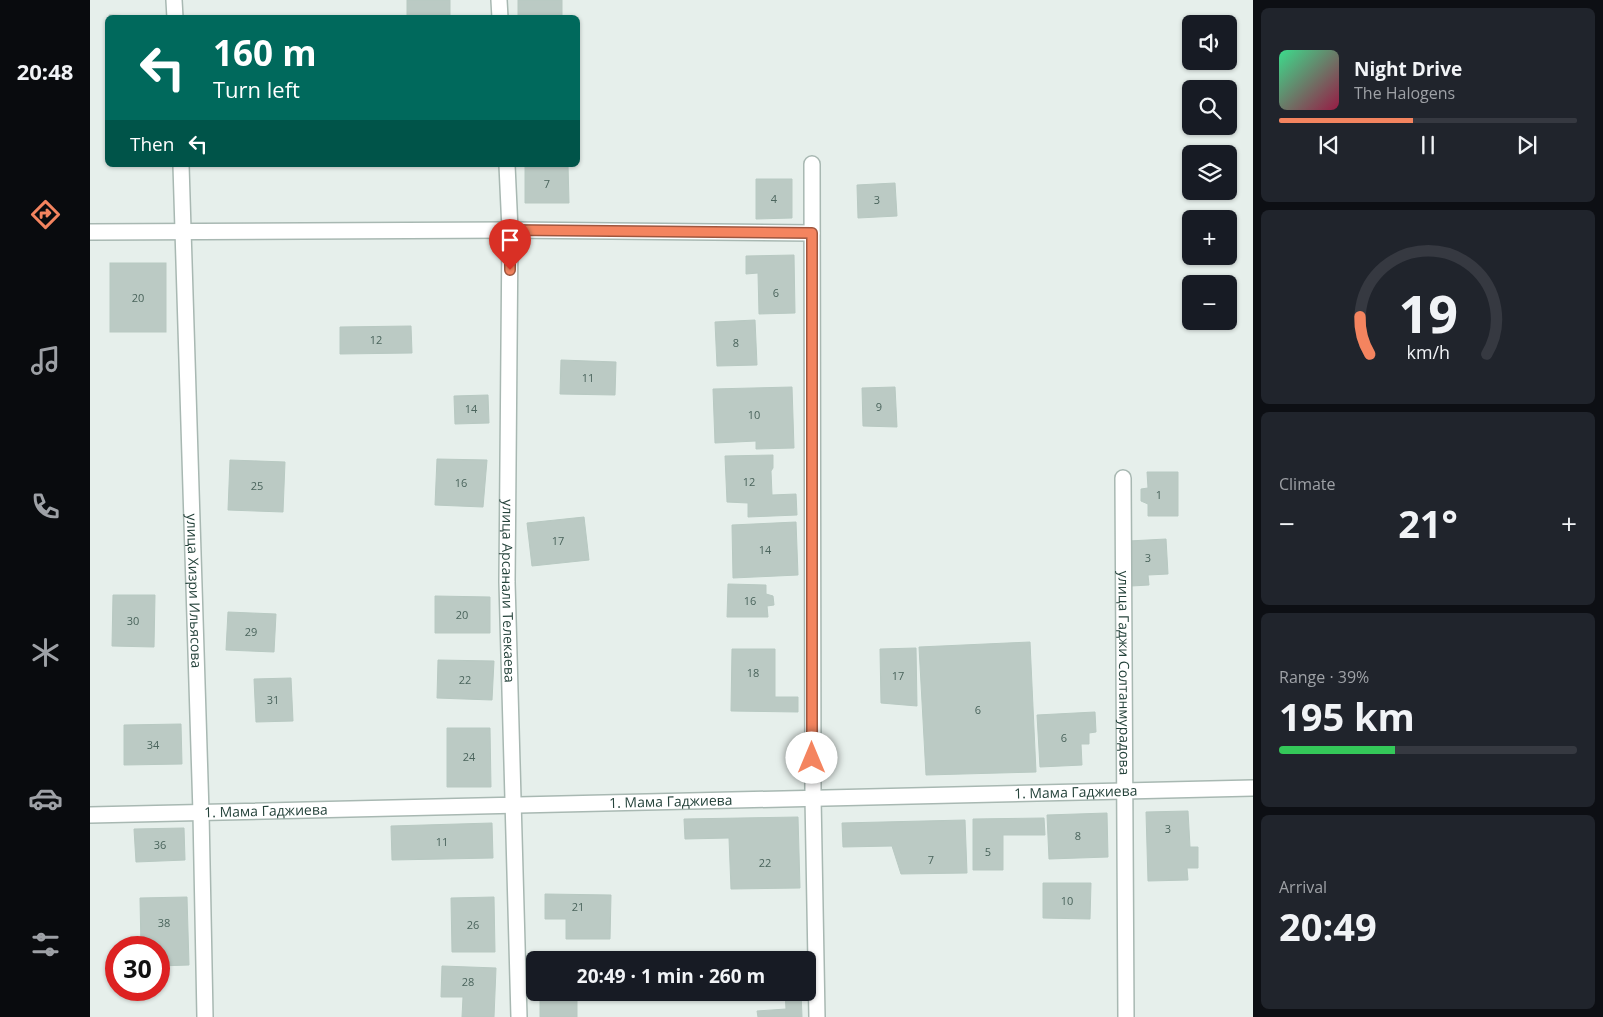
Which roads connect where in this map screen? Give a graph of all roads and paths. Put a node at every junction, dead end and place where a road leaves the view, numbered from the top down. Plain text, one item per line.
1 (174, 0) edge
2 (499, 0) edge
3 (175, 15) edge
4 (500, 15) edge
5 (812, 164) dead end
6 (181, 167) edge
7 (507, 167) edge
8 (510, 230) junction
9 (184, 231) junction
10 (90, 232) edge
11 (812, 233) junction
12 (1123, 478) dead end
13 (1253, 788) edge
14 (1125, 790) junction
15 (813, 797) junction
16 (514, 805) junction
17 (202, 813) junction
18 (90, 815) edge
19 (205, 1017) edge
20 (518, 1017) edge
21 (817, 1017) edge
22 (1126, 1017) edge

1 - 3 street
2 - 4 street
5 - 11 street
6 - 9 street, улица Хизри Ильясова
7 - 8 street, улица Арсанали Телекаева
8 - 9 street
8 - 11 street
8 - 16 street, улица Арсанали Телекаева
9 - 10 street
9 - 17 street, улица Хизри Ильясова
11 - 15 street
12 - 14 street, улица Гаджи Солтанмурадова
13 - 14 street, 1. Мама Гаджиева
14 - 15 street, 1. Мама Гаджиева
14 - 22 street, улица Гаджи Солтанмурадова
15 - 16 street, 1. Мама Гаджиева
15 - 21 street
16 - 17 street, 1. Мама Гаджиева
16 - 20 street, улица Арсанали Телекаева
17 - 18 street, 1. Мама Гаджиева
17 - 19 street, улица Хизри Ильясова

